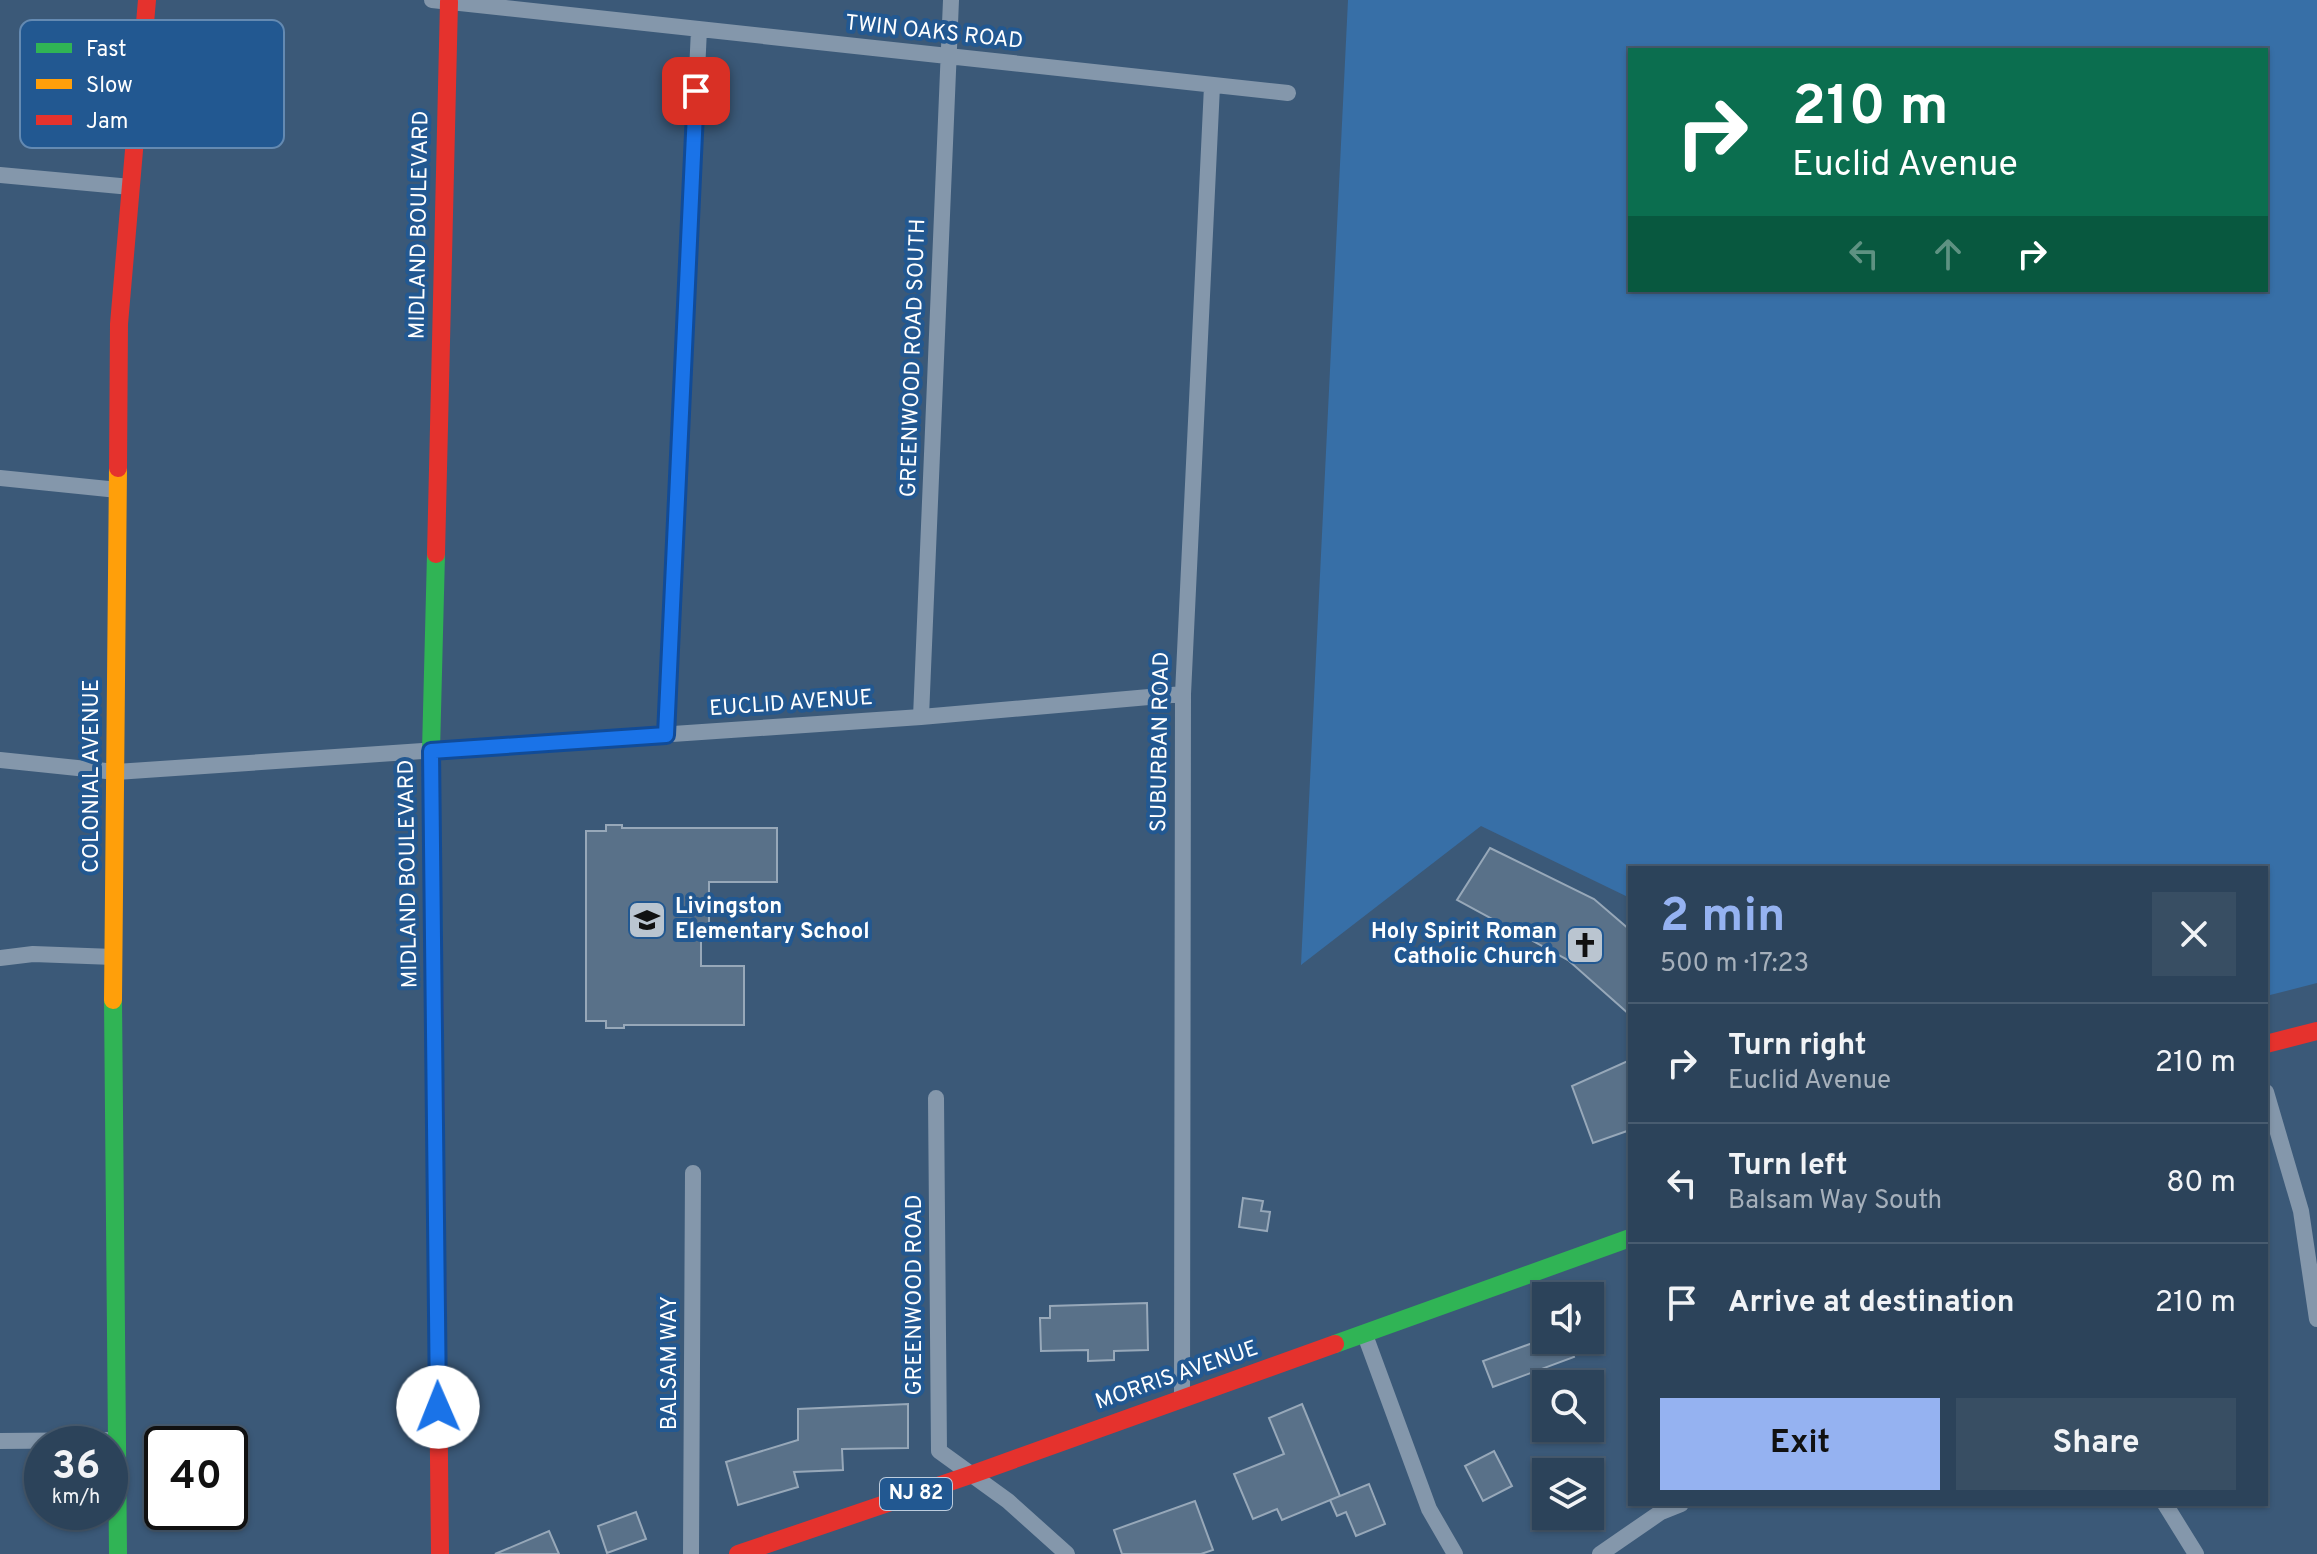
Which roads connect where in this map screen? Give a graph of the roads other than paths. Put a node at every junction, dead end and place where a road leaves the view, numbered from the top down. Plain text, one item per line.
1 (147, 0) edge
2 (951, 0) edge
3 (441, 1) edge
4 (145, 20) edge
5 (699, 29) junction
6 (949, 56) junction
7 (1212, 86) junction
8 (1288, 93) dead end
9 (134, 148) edge
10 (0, 175) edge
11 (131, 187) junction
12 (0, 478) edge
13 (118, 490) junction
14 (1183, 694) junction
15 (921, 717) junction
16 (666, 735) junction
17 (431, 751) junction
18 (0, 760) edge
19 (116, 772) junction
20 (114, 957) junction
21 (0, 958) edge
22 (2317, 1031) edge
23 (2268, 1043) edge
24 (936, 1098) dead end
25 (2268, 1099) edge
26 (693, 1173) dead end
27 (1628, 1239) edge
28 (2317, 1319) edge
29 (1365, 1335) junction
30 (1182, 1399) junction
31 (117, 1426) edge
32 (0, 1441) edge
33 (24, 1441) edge
34 (973, 1474) junction
35 (1676, 1506) edge
36 (2166, 1506) edge
37 (118, 1530) edge
38 (118, 1554) edge
39 (440, 1554) edge
40 (691, 1554) edge
41 (738, 1554) edge
42 (1067, 1554) edge
43 (1455, 1554) edge
44 (1600, 1554) edge
45 (2196, 1554) edge

1 - 4 street, COLONIAL AVENUE
2 - 6 street, GREENWOOD ROAD SOUTH
3 - 5 street, TWIN OAKS ROAD
3 - 17 street, MIDLAND BOULEVARD
5 - 6 street, TWIN OAKS ROAD
5 - 16 street
6 - 7 street, TWIN OAKS ROAD
6 - 15 street, GREENWOOD ROAD SOUTH
7 - 8 street, TWIN OAKS ROAD
7 - 14 street, SUBURBAN ROAD
9 - 11 street, COLONIAL AVENUE
10 - 11 street
11 - 13 street, COLONIAL AVENUE
12 - 13 street
13 - 19 street, COLONIAL AVENUE
14 - 15 street, EUCLID AVENUE
14 - 30 street, SUBURBAN ROAD
15 - 16 street, EUCLID AVENUE
16 - 17 street, EUCLID AVENUE
17 - 19 street, EUCLID AVENUE
17 - 39 street, MIDLAND BOULEVARD
18 - 19 street, EUCLID AVENUE
19 - 20 street, COLONIAL AVENUE
20 - 21 street
20 - 31 street, COLONIAL AVENUE
22 - 23 street
24 - 34 street, GREENWOOD ROAD
25 - 28 street
26 - 40 street, BALSAM WAY
27 - 29 street, MORRIS AVENUE / NJ 82
29 - 30 street, MORRIS AVENUE / NJ 82
29 - 43 street
30 - 34 street, MORRIS AVENUE / NJ 82
32 - 33 street
34 - 41 street, MORRIS AVENUE / NJ 82
34 - 42 street
35 - 44 street
36 - 45 street
37 - 38 street, COLONIAL AVENUE

